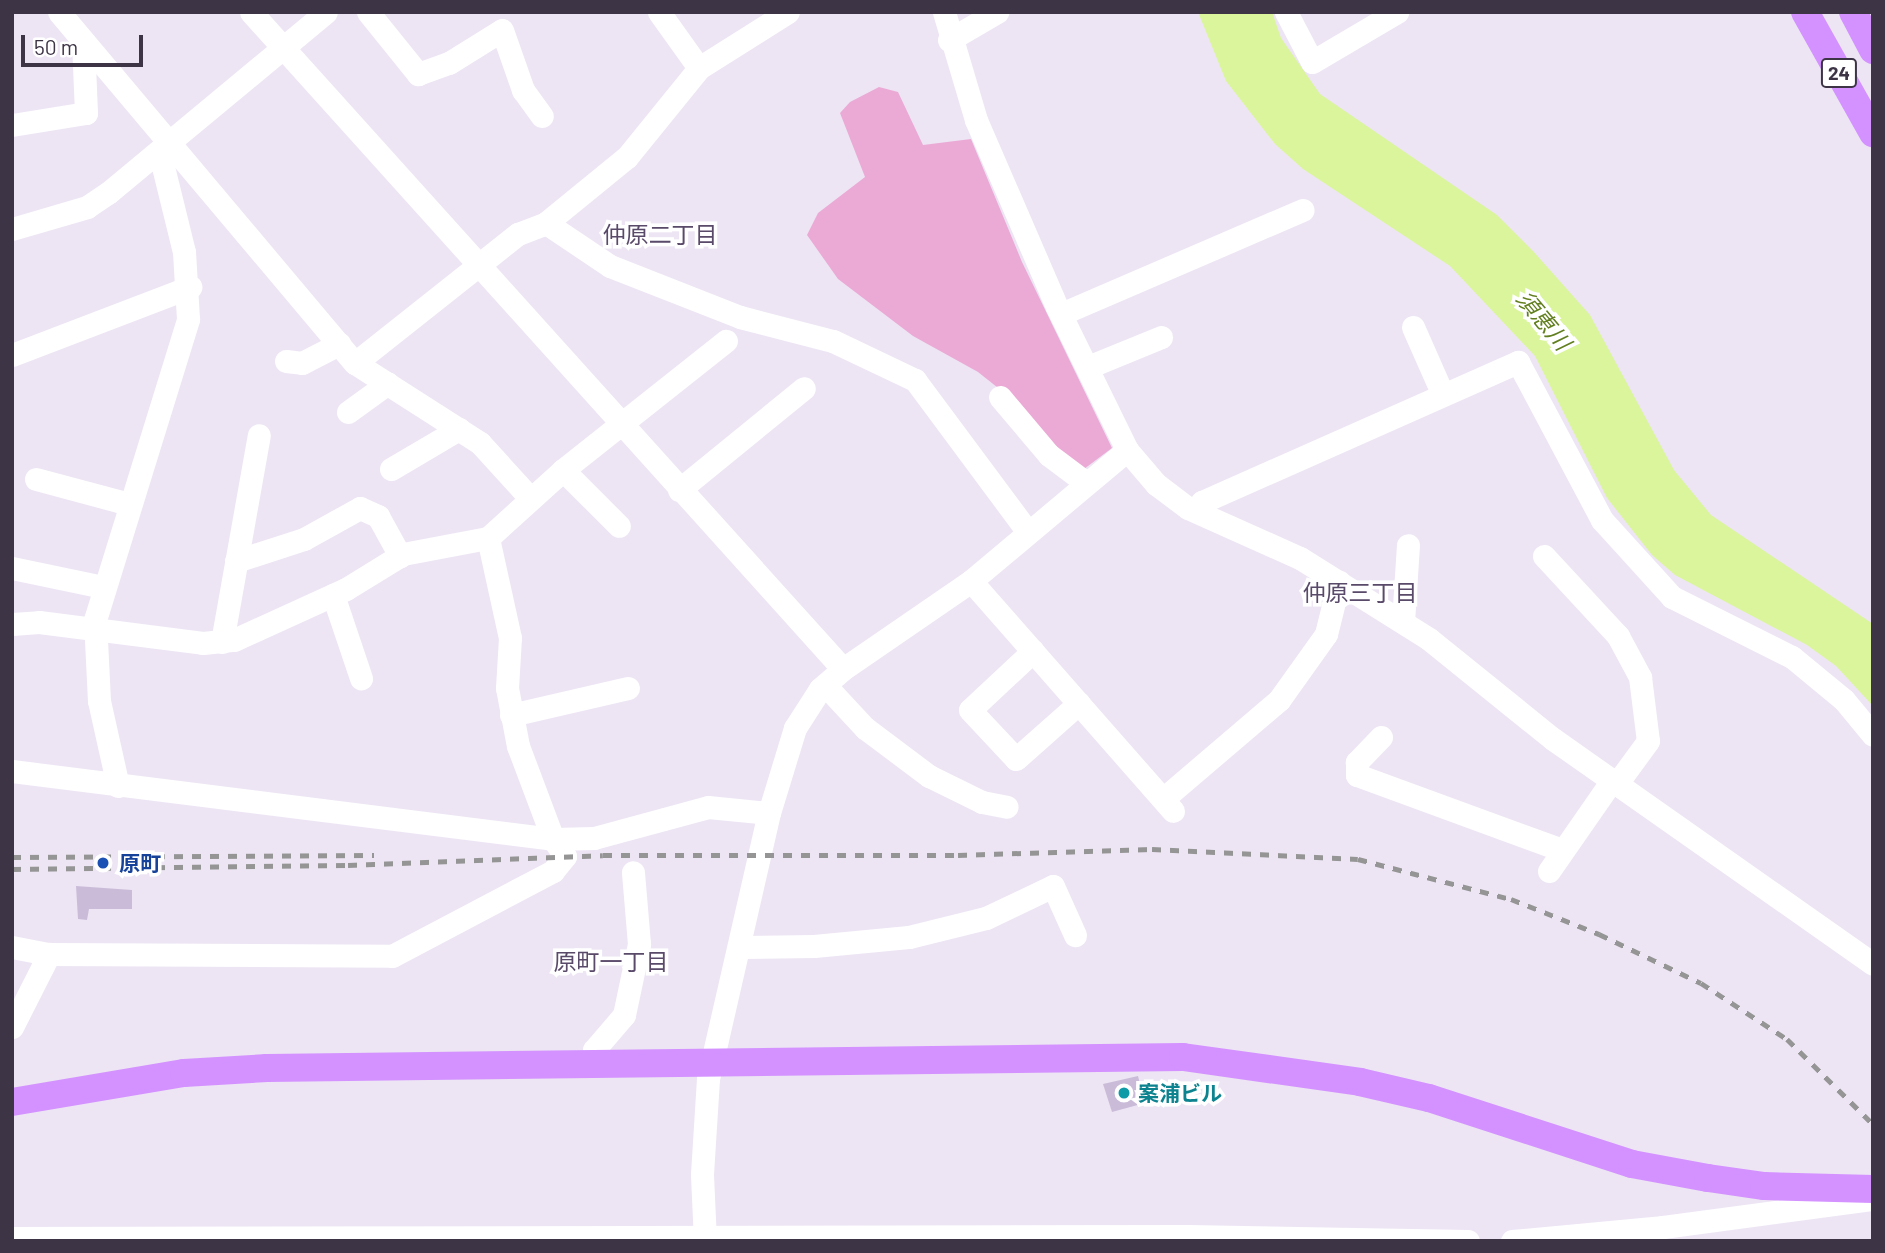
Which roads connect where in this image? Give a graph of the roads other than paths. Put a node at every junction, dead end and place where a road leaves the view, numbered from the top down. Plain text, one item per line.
1 (59, 12) edge
2 (251, 12) edge
3 (326, 12) edge
4 (368, 12) edge
5 (659, 12) edge
6 (788, 12) edge
7 (944, 12) edge
8 (997, 12) edge
9 (1286, 12) edge
10 (1397, 12) edge
11 (1805, 12) edge
12 (1853, 12) edge
13 (949, 40) junction
14 (83, 41) junction
15 (1873, 50) edge
16 (283, 51) junction
17 (699, 68) junction
18 (542, 116) dead end
19 (12, 125) edge
20 (1873, 133) edge
21 (165, 149) junction
22 (1303, 210) dead end
23 (546, 223) junction
24 (12, 229) edge
25 (477, 267) junction
26 (190, 287) junction
27 (1061, 314) junction
28 (1413, 327) dead end
29 (1161, 337) dead end
30 (726, 341) dead end
31 (339, 344) junction
32 (12, 355) edge
33 (286, 361) dead end
34 (355, 363) junction
35 (1088, 367) junction
36 (388, 383) junction
37 (804, 387) dead end
38 (1443, 395) junction
39 (1000, 397) dead end
40 (348, 412) dead end
41 (620, 426) junction
42 (459, 429) junction
43 (259, 435) dead end
44 (1127, 450) junction
45 (391, 469) dead end
46 (563, 470) junction
47 (36, 479) dead end
48 (1085, 482) junction
49 (678, 490) junction
50 (530, 498) junction
51 (129, 504) junction
52 (1195, 510) junction
53 (619, 526) dead end
54 (1028, 532) junction
55 (488, 538) junction
56 (1408, 545) dead end
57 (400, 556) junction
58 (1544, 556) dead end
59 (236, 561) junction
60 (12, 568) edge
61 (971, 581) junction
62 (1339, 582) junction
63 (103, 587) junction
64 (333, 595) junction
65 (1403, 622) junction
66 (12, 624) edge
67 (95, 629) junction
68 (222, 642) junction
69 (1033, 651) junction
70 (843, 669) junction
71 (361, 678) dead end
72 (825, 685) junction
73 (628, 688) dead end
74 (1079, 704) junction
75 (511, 715) junction
76 (1873, 735) edge
77 (1381, 737) dead end
78 (12, 771) edge
79 (1616, 781) junction
80 (118, 786) junction
81 (1007, 807) dead end
82 (769, 813) junction
83 (553, 839) junction
84 (1562, 850) junction
85 (1549, 871) dead end
86 (633, 872) dead end
87 (1075, 934) dead end
88 (12, 947) edge
89 (741, 947) junction
90 (49, 954) junction
91 (1873, 964) edge
92 (12, 1027) edge
93 (712, 1062) junction
94 (594, 1064) junction
95 (12, 1102) edge
96 (1764, 1186) junction
97 (1873, 1189) edge
98 (1873, 1199) edge
99 (1766, 1214) junction
100 (1663, 1234) edge
101 (12, 1238) edge
102 (1594, 1238) edge
103 (1112, 1239) edge
104 (1395, 1239) edge
105 (305, 1240) edge
106 (493, 1240) edge
107 (705, 1240) edge
108 (1468, 1241) edge
109 (1512, 1241) edge

1 - 14 street
2 - 16 street
3 - 16 street
4 - 18 street
5 - 17 street
6 - 17 street
7 - 13 street
8 - 13 street
9 - 10 street
11 - 20 main road, 24
12 - 15 main road, 24
13 - 27 street
14 - 19 street
14 - 21 street
16 - 21 street
16 - 25 street
17 - 23 street
21 - 24 street
21 - 26 street
21 - 31 street
22 - 27 street
23 - 25 street
23 - 54 street
25 - 34 street
25 - 41 street
26 - 32 street
26 - 51 street
27 - 35 street
28 - 38 street
29 - 35 street
30 - 41 street
31 - 33 street
31 - 34 street
34 - 36 street
35 - 44 street
36 - 40 street
36 - 42 street
37 - 49 street
38 - 52 street
38 - 76 street
39 - 48 street
41 - 46 street
41 - 49 street
42 - 45 street
42 - 50 street
43 - 59 street
44 - 48 street
44 - 52 street
46 - 50 street
46 - 53 street
47 - 51 street
48 - 54 street
49 - 70 street
50 - 55 street
51 - 63 street
52 - 62 street
54 - 61 street
55 - 57 street
55 - 75 street
56 - 65 street
57 - 59 street
57 - 64 street
58 - 79 street
59 - 68 street
60 - 63 street
61 - 69 street
61 - 70 street
62 - 65 street
62 - 74 street
63 - 67 street
64 - 68 street
64 - 71 street
65 - 79 street
66 - 67 street
67 - 68 street
67 - 80 street
69 - 74 street
69 - 74 street
70 - 72 street
72 - 81 street
72 - 82 street
73 - 75 street
75 - 83 street
77 - 84 street
78 - 80 street
79 - 84 street
79 - 91 street
80 - 83 street
82 - 83 street
82 - 89 street
83 - 90 street
84 - 85 street
86 - 94 street
87 - 89 street
88 - 90 street
89 - 93 street
90 - 92 street
93 - 94 main road
93 - 96 main road
93 - 107 street
94 - 95 main road
96 - 97 main road
96 - 99 street
98 - 99 street
99 - 100 street
100 - 102 street
101 - 105 street
102 - 109 street
103 - 104 street
103 - 107 street
104 - 108 street
105 - 106 street
106 - 107 street

